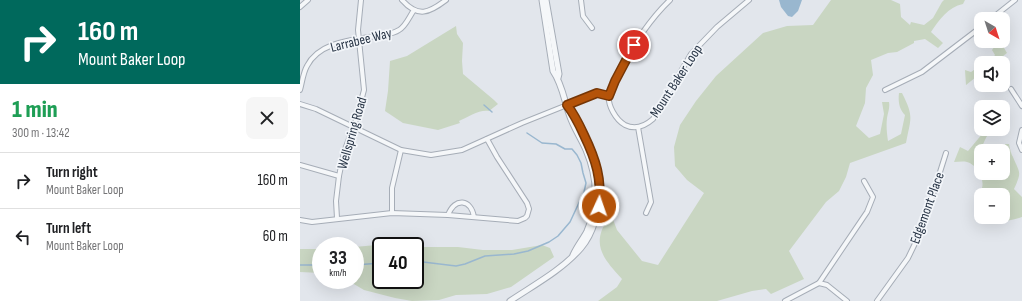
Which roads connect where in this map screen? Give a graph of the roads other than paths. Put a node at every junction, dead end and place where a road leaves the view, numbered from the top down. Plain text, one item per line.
1 (308, 0) edge
2 (361, 0) edge
3 (402, 0) edge
4 (446, 0) edge
5 (542, 0) edge
6 (546, 0) edge
7 (581, 0) edge
8 (670, 0) edge
9 (749, 0) edge
10 (1015, 0) edge
11 (300, 6) edge
12 (414, 10) junction
13 (1000, 12) edge
14 (592, 28) dead end
15 (974, 32) edge
16 (359, 40) junction
17 (558, 78) junction
18 (1011, 89) dead end
19 (300, 90) edge
20 (885, 90) dead end
21 (609, 96) junction
22 (300, 104) edge
23 (567, 105) junction
24 (1022, 106) edge
25 (353, 127) junction
26 (638, 127) junction
27 (1022, 130) edge
28 (487, 139) junction
29 (400, 150) junction
30 (1022, 150) edge
31 (946, 152) dead end
32 (300, 165) edge
33 (339, 176) junction
34 (864, 181) dead end
35 (392, 213) junction
36 (646, 213) dead end
37 (448, 215) junction
38 (337, 218) junction
39 (474, 218) junction
40 (300, 220) edge
41 (819, 283) junction
42 (510, 301) edge
43 (785, 301) edge
44 (847, 301) edge
45 (877, 301) edge

1 - 11 street
2 - 16 street, Wellspring Road
3 - 12 street
4 - 12 street
5 - 17 street
6 - 17 street
7 - 14 street
8 - 21 street
9 - 26 street, Mount Baker Loop
10 - 13 street
12 - 16 street, Larrabee Way
15 - 20 street
16 - 19 street, Larrabee Way
16 - 25 street, Wellspring Road
17 - 23 street
18 - 24 street
21 - 23 street
21 - 26 street, Mount Baker Loop
22 - 25 street
23 - 28 street
23 - 42 street
25 - 29 street
25 - 33 street, Wellspring Road
26 - 36 street
27 - 30 street
28 - 29 street
28 - 39 street
29 - 35 street
31 - 45 street, Edgemont Place
32 - 33 street
33 - 38 street, Wellspring Road
34 - 41 street
35 - 37 street
35 - 38 street
37 - 39 street
37 - 39 street
38 - 40 street
41 - 43 street
41 - 44 street

